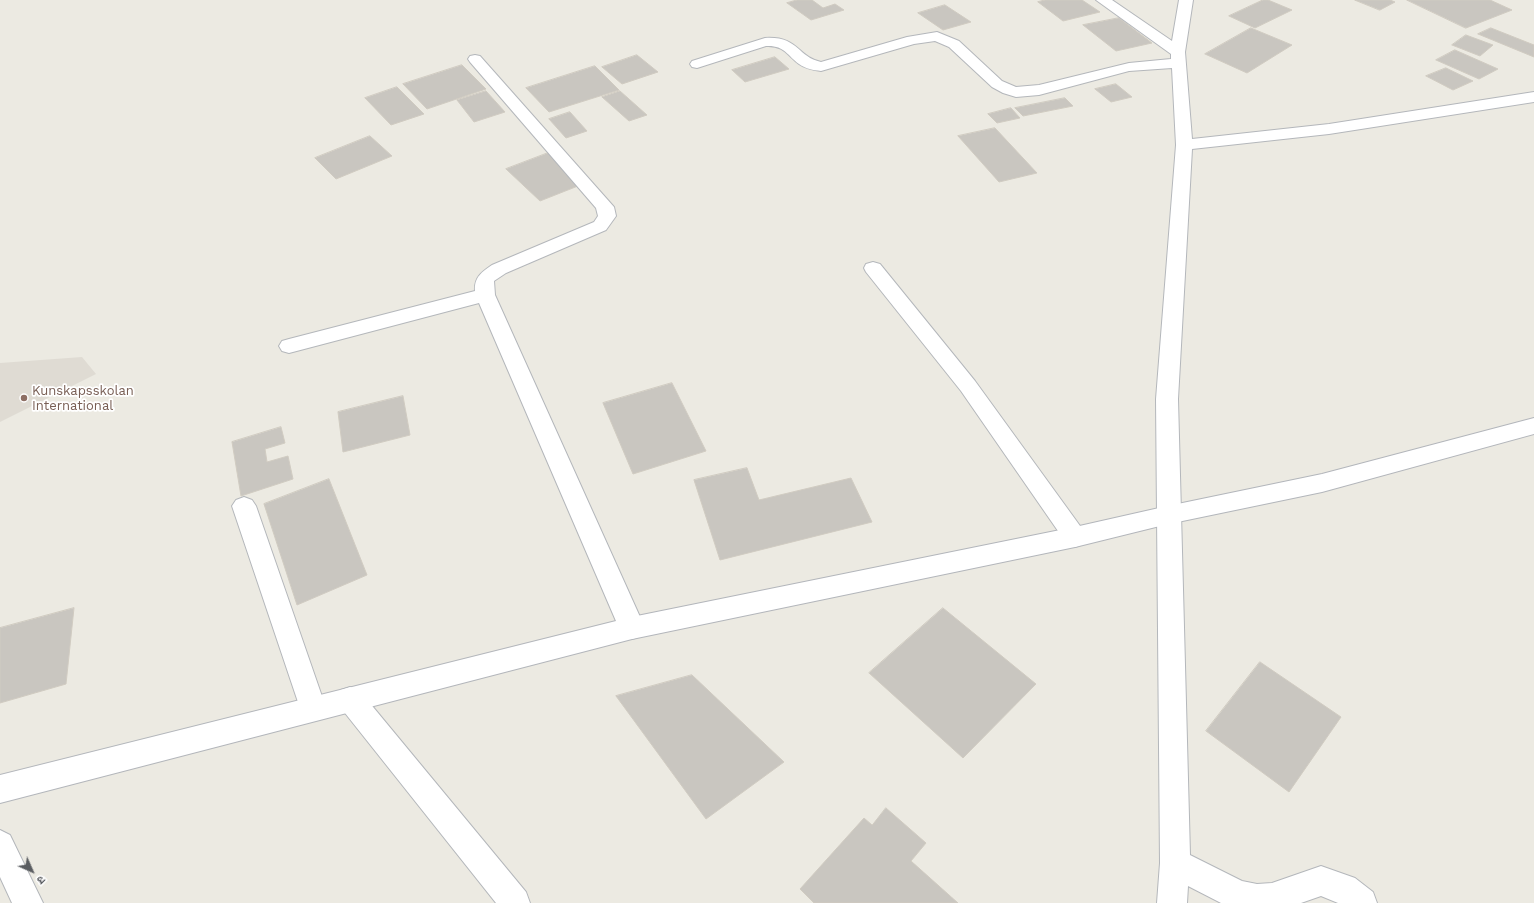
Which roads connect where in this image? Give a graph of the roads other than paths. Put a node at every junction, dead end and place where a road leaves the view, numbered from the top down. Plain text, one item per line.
1 (1103, 0) edge
2 (1186, 0) edge
3 (1178, 58) junction
4 (475, 59) dead end
5 (697, 64) dead end
6 (1534, 97) edge
7 (1184, 145) junction
8 (873, 268) dead end
9 (485, 295) junction
10 (289, 346) dead end
11 (1534, 426) edge
12 (244, 506) dead end
13 (1168, 515) junction
14 (1075, 537) junction
15 (632, 628) junction
16 (350, 698) junction
17 (313, 708) junction
18 (0, 789) edge
19 (0, 845) edge
20 (1175, 864) junction
21 (28, 903) edge
22 (515, 903) edge
23 (1172, 903) edge
24 (1362, 903) edge

1 - 3 street
2 - 3 street
3 - 5 street
3 - 7 street
4 - 9 street
6 - 7 street
7 - 13 street
8 - 14 street
9 - 10 street
9 - 15 street
11 - 13 street
12 - 17 street
13 - 14 street
13 - 20 street
14 - 15 street
15 - 16 street
16 - 17 street
16 - 22 street
17 - 18 street
19 - 21 street
20 - 23 street
20 - 24 street

